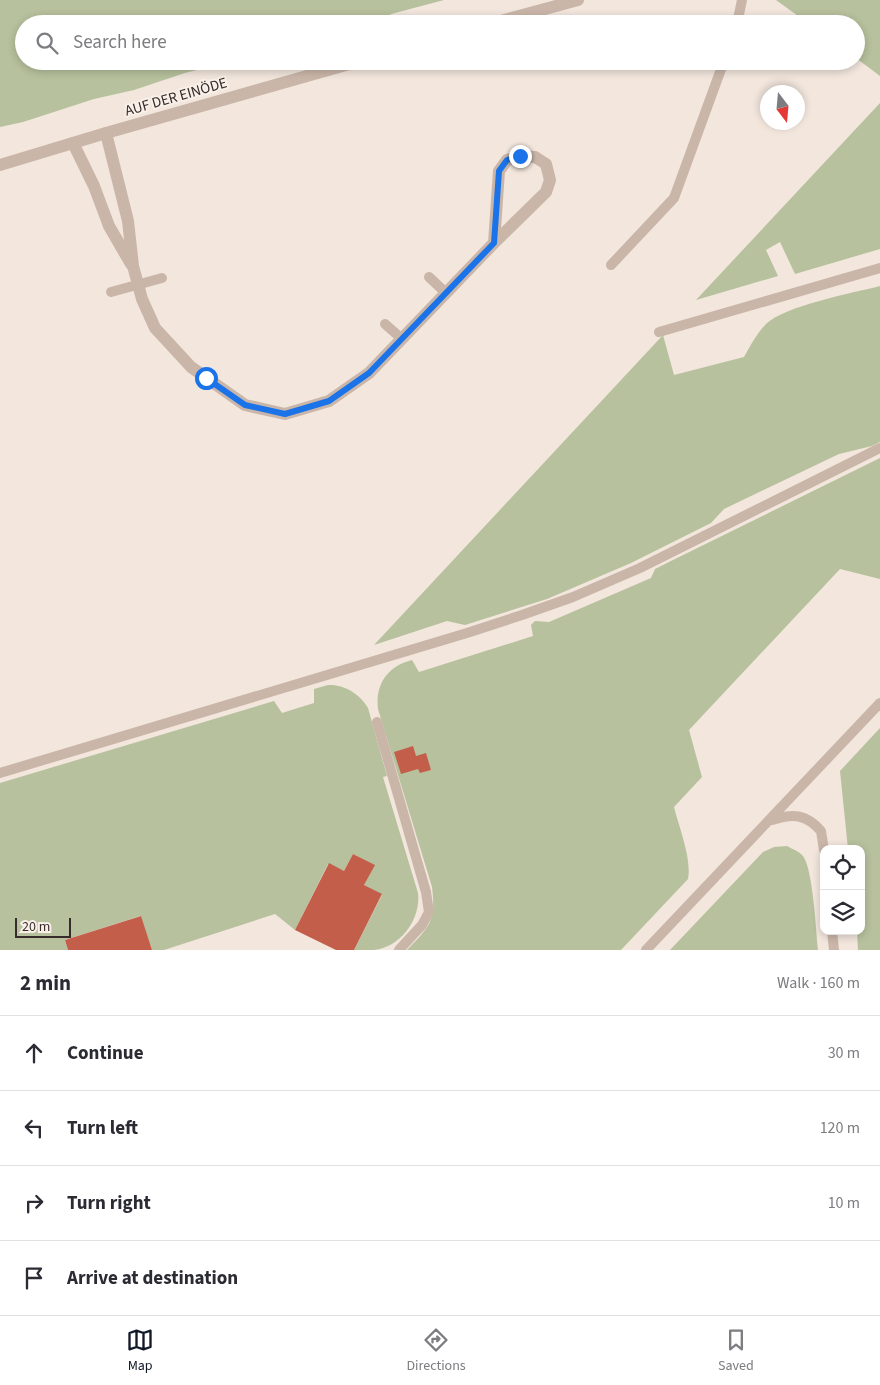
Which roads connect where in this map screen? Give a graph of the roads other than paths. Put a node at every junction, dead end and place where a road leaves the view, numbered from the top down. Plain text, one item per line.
1 (578, 0) edge
2 (742, 0) edge
3 (523, 15) edge
4 (739, 15) edge
5 (328, 70) edge
6 (721, 70) edge
7 (106, 133) junction
8 (73, 143) junction
9 (0, 165) edge
10 (494, 243) junction
11 (611, 265) dead end
12 (133, 266) junction
13 (880, 268) edge
14 (429, 277) dead end
15 (162, 278) dead end
16 (138, 285) junction
17 (111, 292) dead end
18 (446, 293) junction
19 (385, 324) dead end
20 (659, 332) dead end
21 (402, 339) junction
22 (880, 448) edge
23 (880, 703) edge
24 (377, 722) dead end
25 (0, 773) edge
26 (769, 821) junction
27 (823, 845) edge
28 (832, 935) edge
29 (398, 950) edge
30 (646, 950) edge
31 (834, 950) edge

1 - 3 street
2 - 4 lane
5 - 7 street, AUF DER EINÖDE
6 - 11 lane
7 - 8 street, AUF DER EINÖDE
7 - 12 street
8 - 9 street, AUF DER EINÖDE
8 - 12 street
10 - 10 street
10 - 18 street
12 - 16 street
13 - 20 lane
14 - 18 lane
15 - 16 lane
16 - 17 lane
16 - 21 street
18 - 21 street
19 - 21 lane
22 - 25 lane
23 - 26 lane
24 - 29 lane
26 - 27 lane
26 - 30 lane
28 - 31 lane

